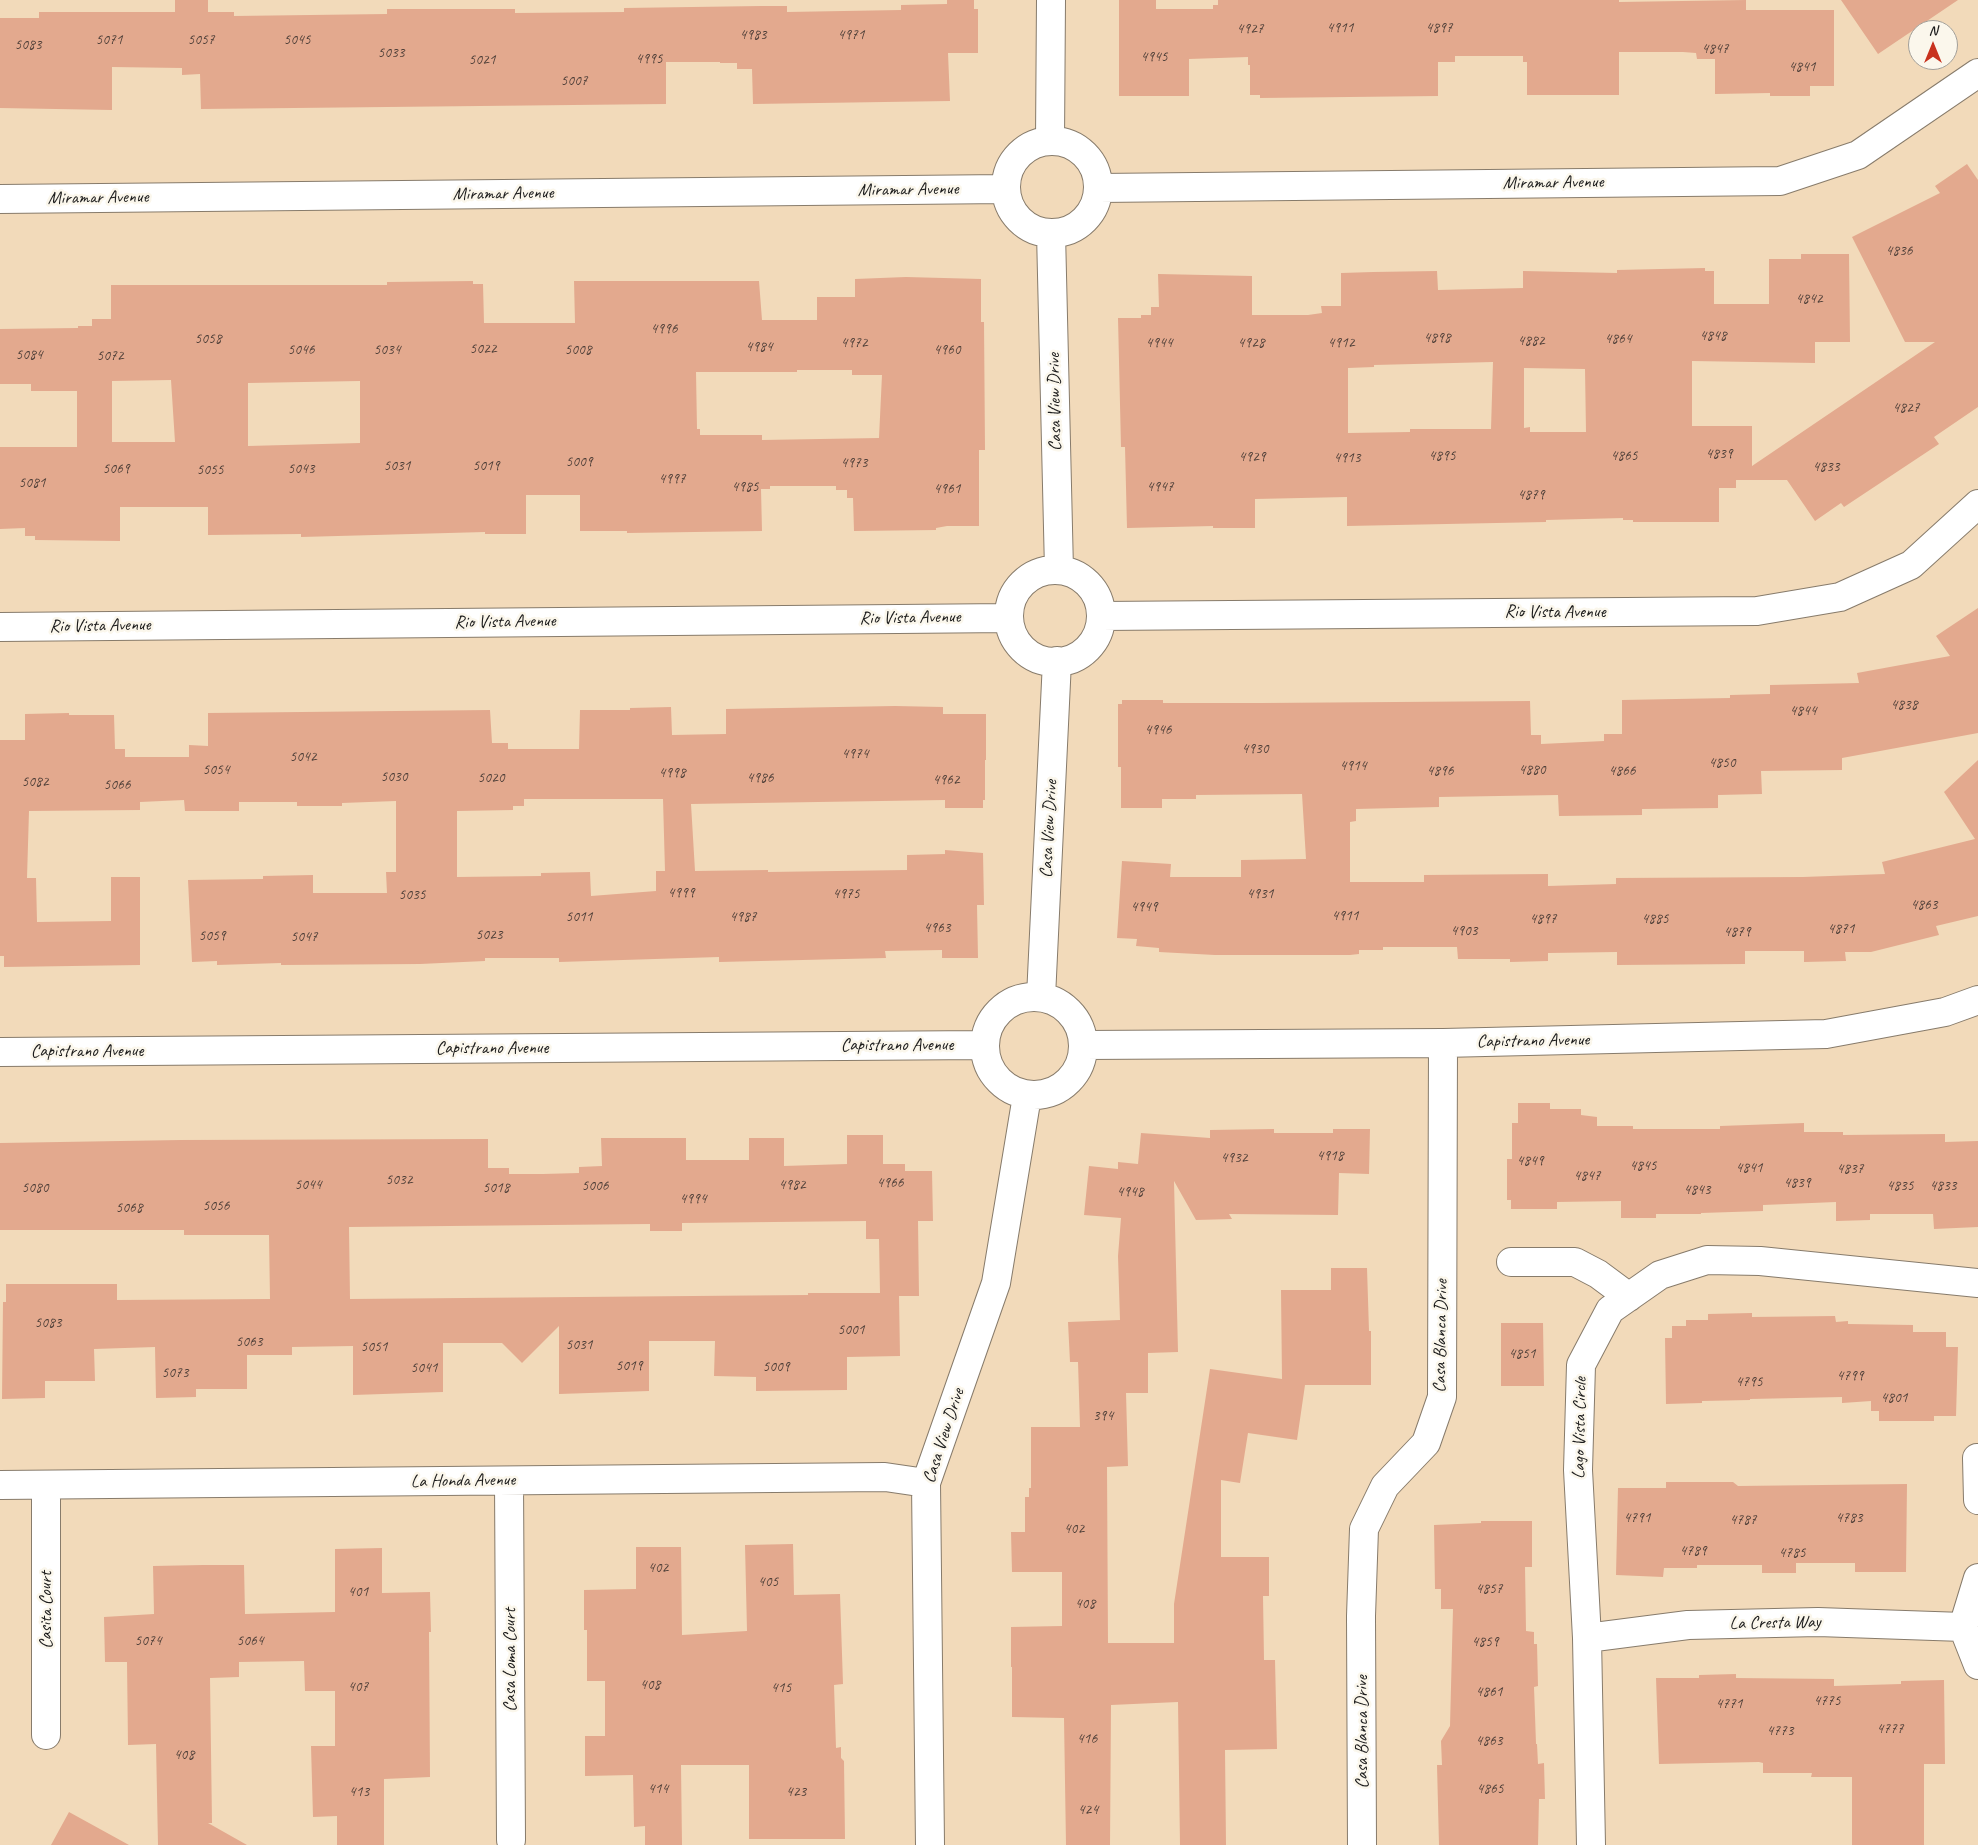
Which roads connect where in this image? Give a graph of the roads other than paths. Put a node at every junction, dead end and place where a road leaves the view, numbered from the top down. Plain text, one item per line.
1 (1051, 0) edge
2 (1978, 73) edge
3 (1050, 140) junction
4 (1099, 188) junction
5 (1005, 189) junction
6 (0, 199) edge
7 (1051, 233) junction
8 (1978, 504) edge
9 (1059, 570) junction
10 (1101, 616) junction
11 (1009, 618) junction
12 (0, 627) edge
13 (1058, 661) junction
14 (1041, 997) junction
15 (1978, 1000) edge
16 (1443, 1043) junction
17 (984, 1044) junction
18 (1084, 1045) junction
19 (0, 1052) edge
20 (1027, 1096) junction
21 (1511, 1262) dead end
22 (1978, 1282) edge
23 (1629, 1297) junction
24 (1977, 1458) edge
25 (509, 1481) junction
26 (926, 1483) junction
27 (0, 1485) edge
28 (46, 1485) junction
29 (1978, 1500) edge
30 (1978, 1578) edge
31 (1963, 1627) junction
32 (1587, 1638) junction
33 (1978, 1665) edge
34 (46, 1736) dead end
35 (511, 1840) dead end
36 (930, 1845) edge
37 (1362, 1845) edge
38 (1592, 1845) edge

1 - 3 street
2 - 4 street, Miramar Avenue
3 - 4 street
3 - 5 street
4 - 7 street
5 - 6 street, Miramar Avenue
5 - 7 street
7 - 9 street, Casa View Drive
8 - 10 street, Rio Vista Avenue
9 - 10 street
9 - 11 street
10 - 13 street
11 - 12 street, Rio Vista Avenue
11 - 13 street
13 - 14 street, Casa View Drive
14 - 17 street
14 - 18 street
15 - 16 street, Capistrano Avenue
16 - 18 street, Capistrano Avenue
16 - 37 street, Casa Blanca Drive
17 - 19 street, Capistrano Avenue
17 - 20 street
18 - 20 street
20 - 26 street, Casa View Drive
21 - 23 street
22 - 23 street, Lago Vista Circle
23 - 32 street, Lago Vista Circle
24 - 29 street
25 - 26 street, La Honda Avenue
25 - 28 street, La Honda Avenue
25 - 35 street, Casa Loma Court
26 - 36 street, Casa View Drive
27 - 28 street, La Honda Avenue
28 - 34 street, Casita Court
30 - 31 street
31 - 32 street, La Cresta Way
31 - 33 street
32 - 38 street, Lago Vista Circle

